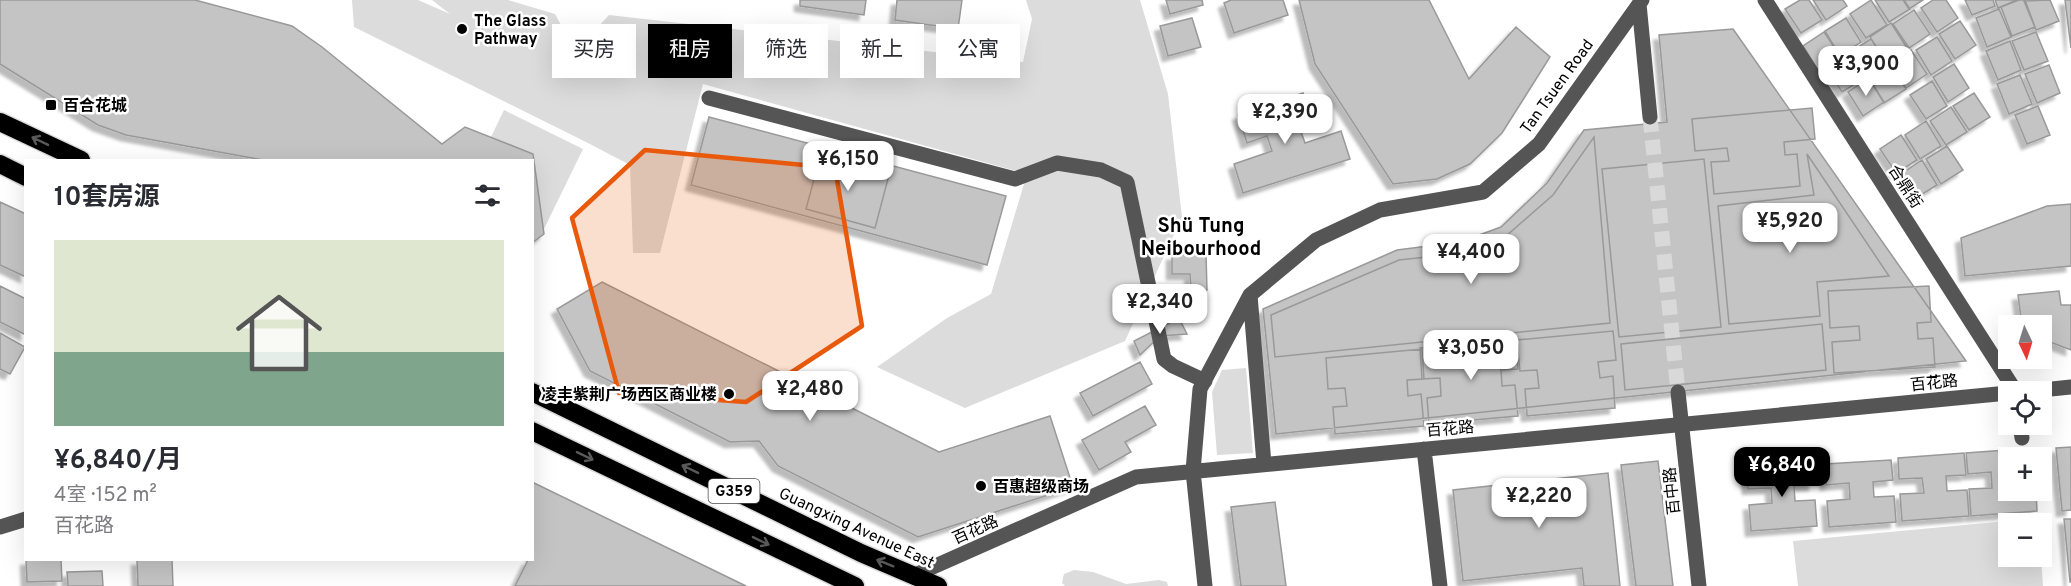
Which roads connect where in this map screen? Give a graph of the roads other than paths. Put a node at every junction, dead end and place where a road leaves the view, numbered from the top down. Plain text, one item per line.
1 (1765, 0) edge
2 (1640, 2) edge
3 (710, 98) dead end
4 (1650, 117) tunnel mouth
5 (0, 122) edge
6 (79, 159) edge
7 (0, 164) edge
8 (24, 176) edge
9 (1250, 295) junction
10 (1205, 381) junction
11 (2009, 381) edge
12 (2071, 387) edge
13 (2052, 389) edge
14 (1678, 392) tunnel mouth
15 (534, 393) edge
16 (1998, 394) edge
17 (1681, 424) junction
18 (534, 432) edge
19 (1424, 449) junction
20 (1264, 464) junction
21 (1193, 471) junction
22 (24, 520) edge
23 (0, 527) edge
24 (915, 575) junction
25 (855, 586) edge
26 (938, 586) edge
27 (1205, 586) edge
28 (1440, 586) edge
29 (1699, 586) edge

1 - 11 street, 合鼎街
2 - 4 street
2 - 9 street, Tan Tsuen Road
3 - 10 street
6 -> 5 highway
7 - 8 highway
9 - 10 street, Tan Tsuen Road
9 - 20 street
10 - 21 street, Tan Tsuen Road
12 - 13 street
14 - 17 street, 百中路
24 -> 15 highway, Guangxing Avenue East / G359
16 - 17 street, 百花路
17 - 19 street, 百花路
17 - 29 street, 百中路
18 -> 25 highway, G359
19 - 20 street, 百花路
19 - 28 street
20 - 21 street, 百花路
21 - 24 street, 百花路
21 - 27 street, Tan Tsuen Road
22 - 23 street
24 - 26 highway, Guangxing Avenue East / G359

